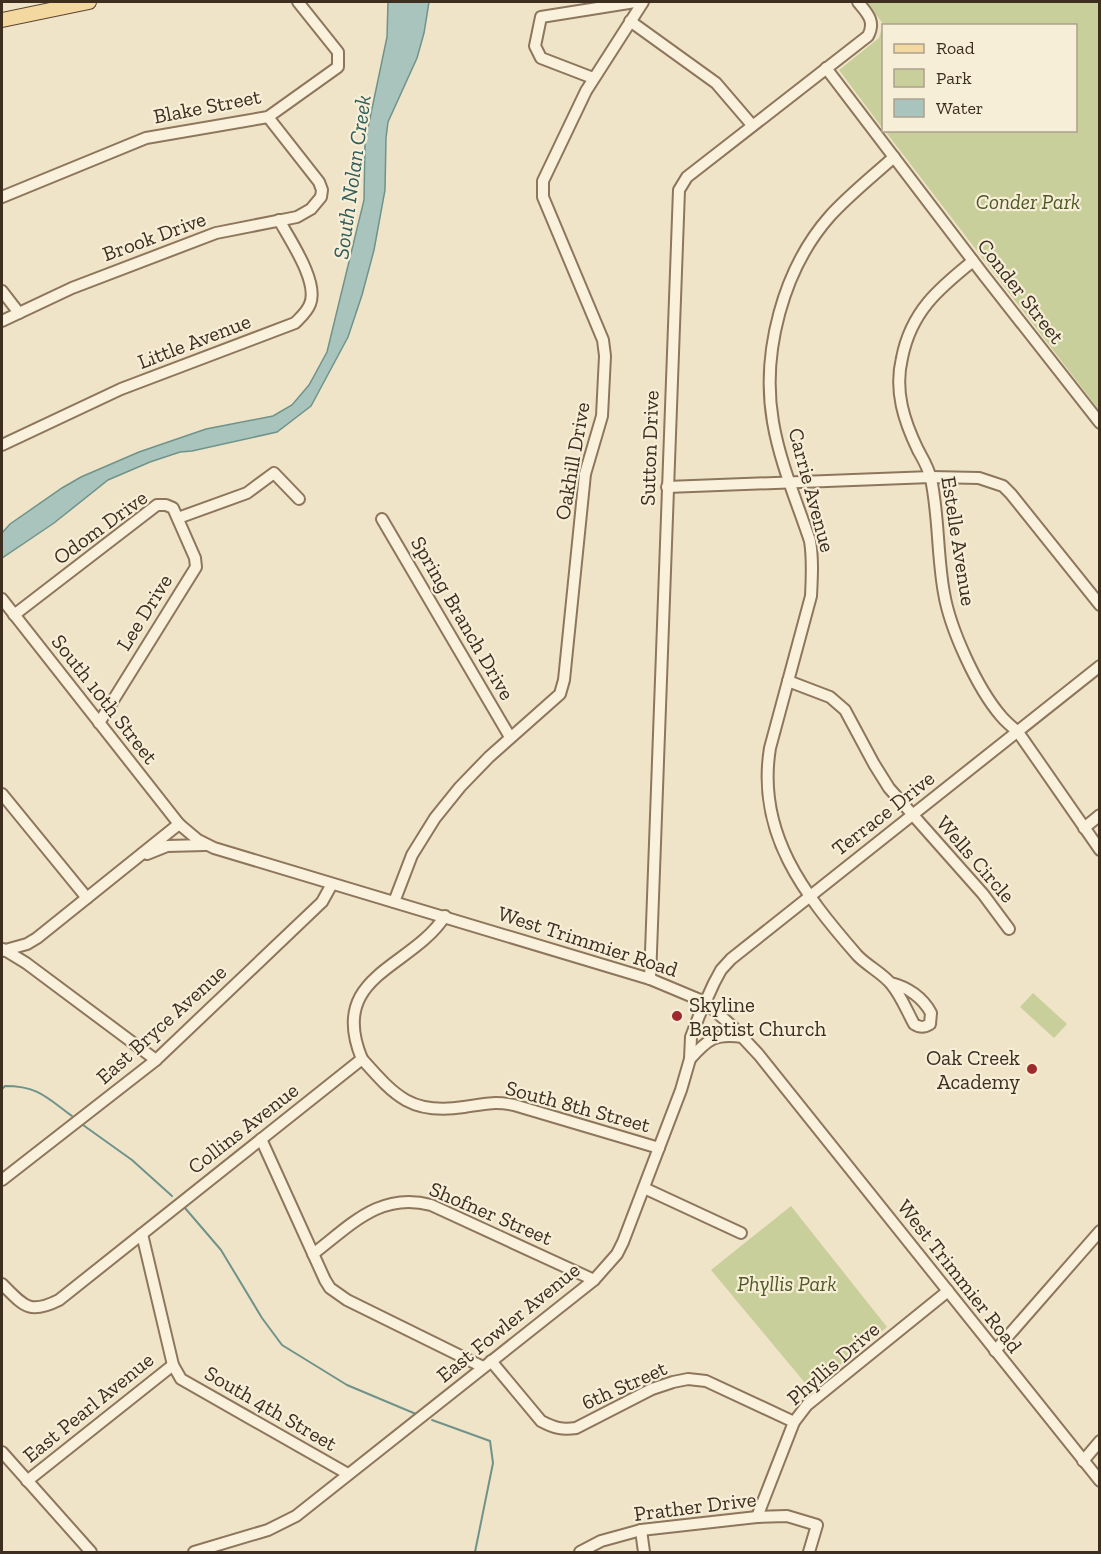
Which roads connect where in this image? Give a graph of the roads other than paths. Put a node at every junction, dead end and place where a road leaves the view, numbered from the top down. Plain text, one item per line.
1 (89, 2) edge
2 (298, 2) edge
3 (635, 2) edge
4 (643, 2) edge
5 (858, 2) edge
6 (2, 20) edge
7 (630, 21) junction
8 (826, 68) junction
9 (593, 78) junction
10 (268, 117) junction
11 (752, 125) junction
12 (894, 157) junction
13 (2, 197) edge
14 (279, 220) junction
15 (973, 261) junction
16 (2, 291) edge
17 (19, 312) junction
18 (2, 321) edge
19 (1100, 423) edge
20 (2, 445) edge
21 (931, 477) junction
22 (791, 483) junction
23 (667, 487) junction
24 (299, 499) dead end
25 (178, 518) junction
26 (382, 519) dead end
27 (2, 599) edge
28 (1100, 605) edge
29 (15, 615) junction
30 (1100, 666) edge
31 (788, 681) junction
32 (99, 723) junction
33 (1018, 732) junction
34 (510, 737) junction
35 (2, 794) edge
36 (912, 815) junction
37 (1100, 815) edge
38 (179, 824) junction
39 (1084, 828) junction
40 (206, 845) junction
41 (1100, 850) edge
42 (133, 860) junction
43 (332, 884) junction
44 (810, 895) junction
45 (87, 898) junction
46 (394, 902) junction
47 (445, 916) junction
48 (1009, 929) dead end
49 (3, 950) edge
50 (650, 979) junction
51 (891, 983) dead end
52 (705, 1002) junction
53 (744, 1037) junction
54 (362, 1059) junction
55 (690, 1059) junction
56 (156, 1060) junction
57 (261, 1138) junction
58 (659, 1148) junction
59 (2, 1180) edge
60 (644, 1188) junction
61 (1100, 1231) edge
62 (741, 1233) dead end
63 (142, 1234) junction
64 (313, 1254) junction
65 (594, 1280) junction
66 (2, 1284) edge
67 (948, 1291) junction
68 (994, 1351) junction
69 (487, 1364) junction
70 (173, 1365) junction
71 (795, 1422) junction
72 (1100, 1441) edge
73 (4, 1459) edge
74 (1083, 1461) junction
75 (348, 1474) junction
76 (27, 1481) junction
77 (1100, 1481) edge
78 (758, 1517) junction
79 (641, 1530) junction
80 (91, 1552) edge
81 (194, 1552) edge
82 (580, 1552) edge
83 (644, 1552) edge
84 (809, 1552) edge

1 - 6 main road
2 - 10 street, Blake Street
3 - 9 street
4 - 7 street, Oakhill Drive
5 - 8 street, Sutton Drive
7 - 9 street, Oakhill Drive
7 - 11 street
8 - 11 street, Sutton Drive
8 - 12 street, Conder Street
9 - 34 street, Oakhill Drive
10 - 13 street, Blake Street
10 - 14 street, Brook Drive
11 - 23 street, Sutton Drive
12 - 15 street, Conder Street
12 - 22 street, Carrie Avenue
14 - 17 street, Brook Drive
14 - 20 street, Little Avenue
15 - 19 street, Conder Street
15 - 21 street, Estelle Avenue
16 - 17 street
17 - 18 street, Brook Drive
21 - 22 street
21 - 28 street
21 - 33 street, Estelle Avenue
22 - 23 street
22 - 31 street, Carrie Avenue
23 - 50 street, Sutton Drive
24 - 25 street, Odom Drive
25 - 29 street, Odom Drive
25 - 32 street, Lee Drive
26 - 34 street, Spring Branch Drive
27 - 29 street, South 10th Street
29 - 32 street, South 10th Street
30 - 33 street, Terrace Drive
31 - 36 street, Wells Circle
31 - 44 street, Carrie Avenue
32 - 38 street, South 10th Street
33 - 36 street, Terrace Drive
33 - 39 street, Estelle Avenue
34 - 46 street, Oakhill Drive
35 - 45 street
36 - 44 street, Terrace Drive
36 - 48 street, Wells Circle
37 - 39 street
38 - 40 street, West Trimmier Road
38 - 42 street
39 - 41 street, Estelle Avenue
40 - 42 street
40 - 43 street, West Trimmier Road
42 - 45 street
43 - 46 street, West Trimmier Road
43 - 56 street, East Bryce Avenue
44 - 51 street, Carrie Avenue
44 - 52 street, Terrace Drive
45 - 49 street
46 - 47 street, West Trimmier Road
47 - 50 street, West Trimmier Road
47 - 54 street
49 - 56 street
50 - 52 street, West Trimmier Road
52 - 53 street, West Trimmier Road
52 - 55 street, East Fowler Avenue
53 - 55 street
53 - 67 street, West Trimmier Road
54 - 57 street, Collins Avenue
54 - 58 street, South 8th Street
55 - 58 street, East Fowler Avenue
56 - 59 street, East Bryce Avenue
57 - 63 street, Collins Avenue
57 - 64 street
58 - 60 street, East Fowler Avenue
60 - 62 street
60 - 65 street, East Fowler Avenue
61 - 68 street
63 - 66 street, Collins Avenue
63 - 70 street
64 - 65 street, Shofner Street
64 - 69 street
65 - 69 street, East Fowler Avenue
67 - 68 street, West Trimmier Road
67 - 71 street, Phyllis Drive
68 - 74 street, West Trimmier Road
69 - 71 street, 6th Street
69 - 75 street, East Fowler Avenue
70 - 75 street, South 4th Street
70 - 76 street, East Pearl Avenue
71 - 78 street, Phyllis Drive
72 - 74 street
73 - 76 street
74 - 77 street, West Trimmier Road
75 - 81 street, East Fowler Avenue
76 - 80 street
78 - 79 street, Prather Drive
78 - 84 street, Prather Drive
79 - 82 street, Prather Drive
79 - 83 street

